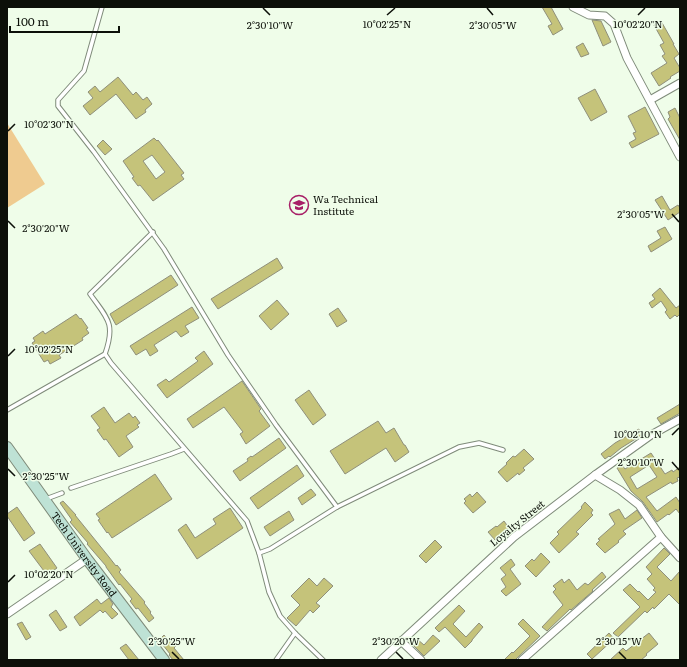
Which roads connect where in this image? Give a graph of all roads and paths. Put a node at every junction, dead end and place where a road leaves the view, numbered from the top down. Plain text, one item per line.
1 (102, 7) edge
2 (573, 7) edge
3 (680, 83) edge
4 (650, 100) junction
5 (680, 157) edge
6 (153, 232) junction
7 (105, 354) junction
8 (7, 410) edge
9 (680, 419) edge
10 (7, 447) edge
11 (184, 448) junction
12 (503, 450) dead end
13 (595, 474) junction
14 (71, 488) dead end
15 (62, 493) dead end
16 (45, 499) junction
17 (338, 508) junction
18 (661, 537) junction
19 (259, 554) junction
20 (86, 558) junction
21 (680, 558) edge
22 (7, 614) edge
23 (295, 633) junction
24 (401, 641) junction
25 (164, 660) edge
26 (276, 660) edge
27 (323, 660) edge
28 (381, 660) edge
29 (421, 660) edge
30 (522, 660) edge

1 - 6 lane
2 - 4 street
3 - 4 street
4 - 5 street
6 - 7 lane
6 - 17 lane
7 - 8 lane
7 - 11 lane
9 - 13 street, Loyalty Street
10 - 16 street, Tech University Road
11 - 14 lane
11 - 19 lane
12 - 17 lane
13 - 18 street
13 - 24 street, Loyalty Street
15 - 16 lane
16 - 20 street, Tech University Road
17 - 19 lane
18 - 21 street
18 - 30 street
19 - 23 lane
20 - 22 street
20 - 25 street, Tech University Road
23 - 26 lane
23 - 27 lane
24 - 28 street, Loyalty Street
24 - 29 street

